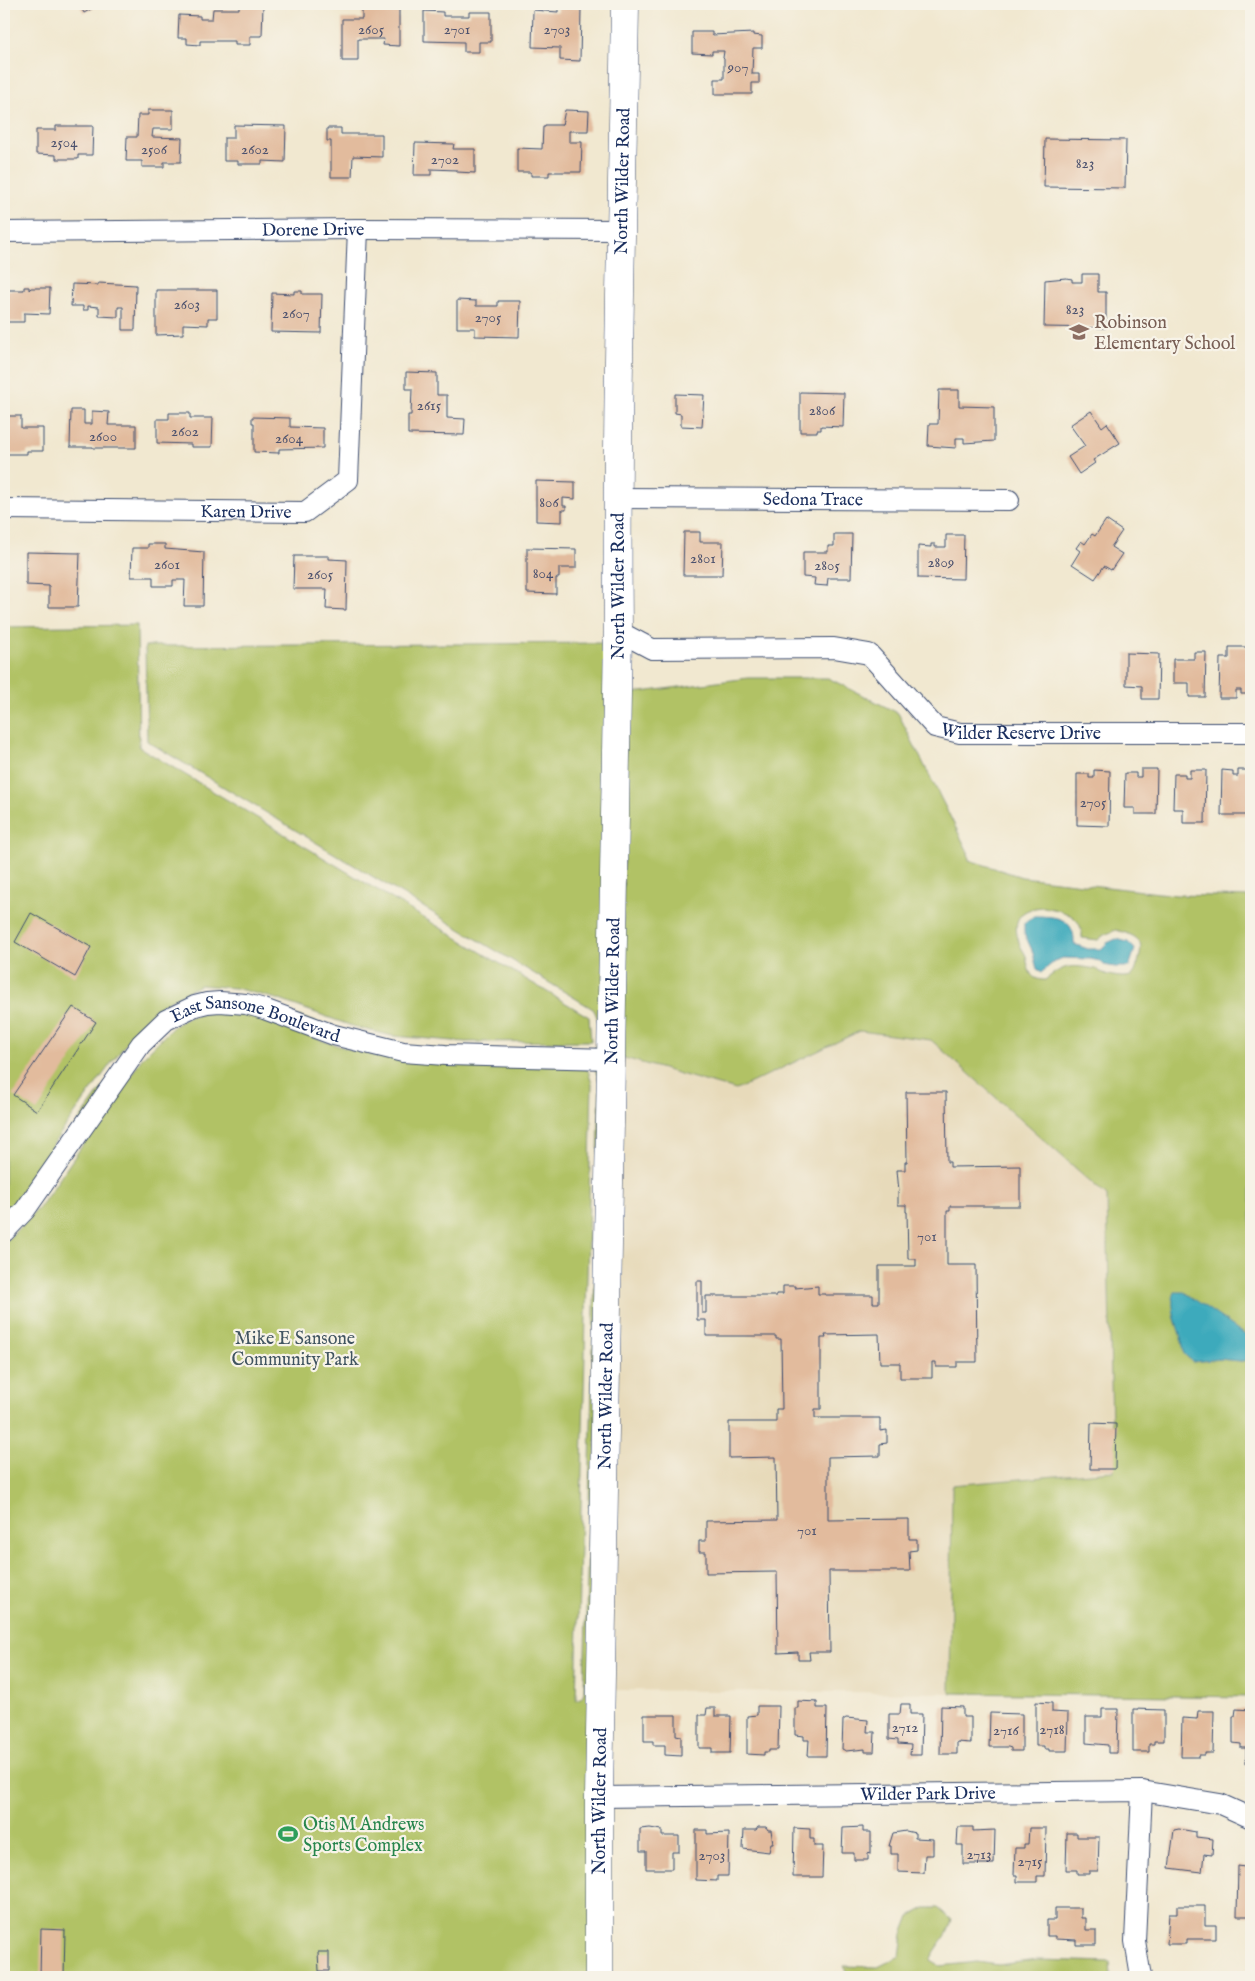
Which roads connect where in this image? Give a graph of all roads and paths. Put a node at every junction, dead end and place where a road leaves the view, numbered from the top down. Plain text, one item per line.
1 (624, 4) edge
2 (358, 229) junction
3 (622, 230) junction
4 (4, 232) edge
5 (617, 498) junction
6 (1009, 500) dead end
7 (4, 510) edge
8 (618, 631) junction
9 (1251, 733) edge
10 (612, 1059) junction
11 (4, 1232) edge
12 (1142, 1790) junction
13 (599, 1797) junction
14 (1251, 1818) edge
15 (599, 1977) edge
16 (1141, 1977) edge

1 - 3 street, North Wilder Road
2 - 3 street, Dorene Drive
2 - 4 street, Dorene Drive
2 - 7 street, Karen Drive
3 - 5 street, North Wilder Road
5 - 6 street, Sedona Trace
5 - 8 street, North Wilder Road
8 - 9 street, Wilder Reserve Drive
8 - 10 street, North Wilder Road
10 - 11 street, East Sansone Boulevard
10 - 13 street, North Wilder Road
12 - 13 street, Wilder Park Drive
12 - 14 street, Wilder Park Drive
12 - 16 street
13 - 15 street, North Wilder Road

